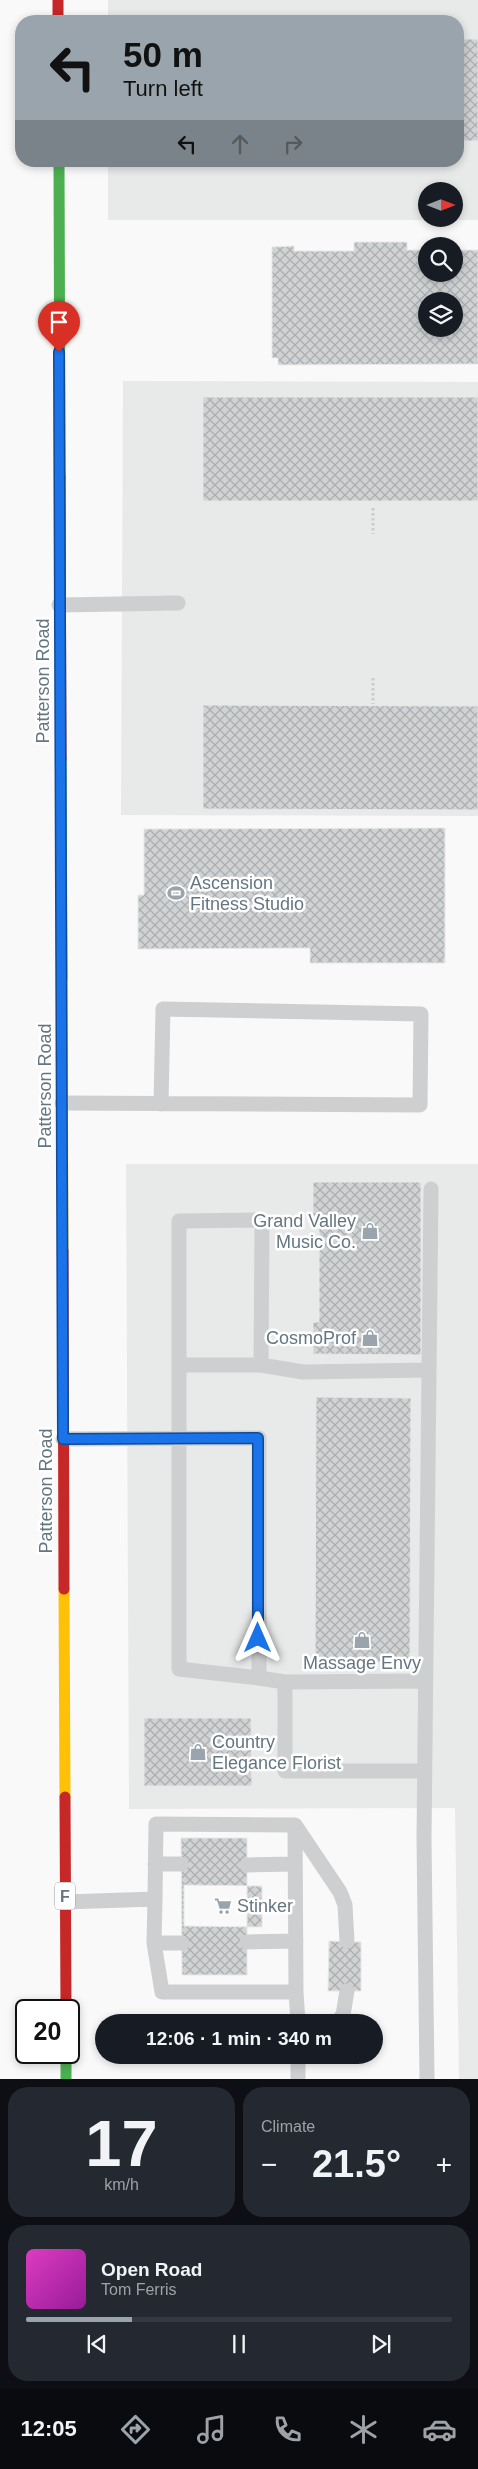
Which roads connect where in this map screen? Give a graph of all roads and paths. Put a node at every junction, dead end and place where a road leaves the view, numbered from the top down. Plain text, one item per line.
1 (58, 0) edge
2 (58, 15) edge
3 (59, 167) edge
4 (373, 508) dead end
5 (373, 534) dead end
6 (178, 603) dead end
7 (59, 605) junction
8 (373, 678) dead end
9 (373, 704) dead end
10 (62, 1103) junction
11 (161, 1104) junction
12 (431, 1189) dead end
13 (179, 1365) junction
14 (262, 1365) junction
15 (429, 1370) junction
16 (177, 1438) junction
17 (63, 1439) junction
18 (258, 1678) junction
19 (425, 1681) junction
20 (285, 1682) junction
21 (424, 1771) junction
22 (295, 1825) junction
23 (155, 1864) junction
24 (181, 1864) dead end
25 (295, 1864) junction
26 (247, 1865) dead end
27 (155, 1900) junction
28 (65, 1902) junction
29 (296, 1940) junction
30 (346, 1941) dead end
31 (247, 1942) dead end
32 (154, 1943) junction
33 (182, 1943) dead end
34 (346, 1991) dead end
35 (296, 1992) junction
36 (66, 1999) edge
37 (297, 2014) edge
38 (343, 2014) edge
39 (66, 2064) edge
40 (298, 2064) edge
41 (66, 2079) edge
42 (298, 2079) edge
43 (427, 2079) edge

1 - 2 main road
3 - 7 main road, Patterson Road / F
4 - 5 path
6 - 7 lane
7 - 10 main road, Patterson Road / F
8 - 9 path
10 - 11 lane
10 - 17 main road, Patterson Road / F
11 - 11 lane
12 - 15 lane
13 - 14 lane
13 - 14 lane
13 - 16 lane
14 - 15 lane
15 - 19 lane
16 - 17 lane
16 - 18 lane
16 - 18 lane
17 - 28 main road, Patterson Road / F
18 - 20 lane
19 - 20 lane
19 - 21 lane
20 - 21 lane
21 - 43 lane
22 - 23 lane
22 - 25 lane
22 - 30 lane
23 - 24 lane
23 - 27 lane
25 - 26 lane
25 - 29 lane
27 - 28 lane
27 - 32 lane
28 - 36 main road, Patterson Road / F
29 - 31 lane
29 - 35 lane
32 - 33 lane
32 - 35 lane
34 - 38 lane
35 - 37 lane
39 - 41 main road
40 - 42 lane

